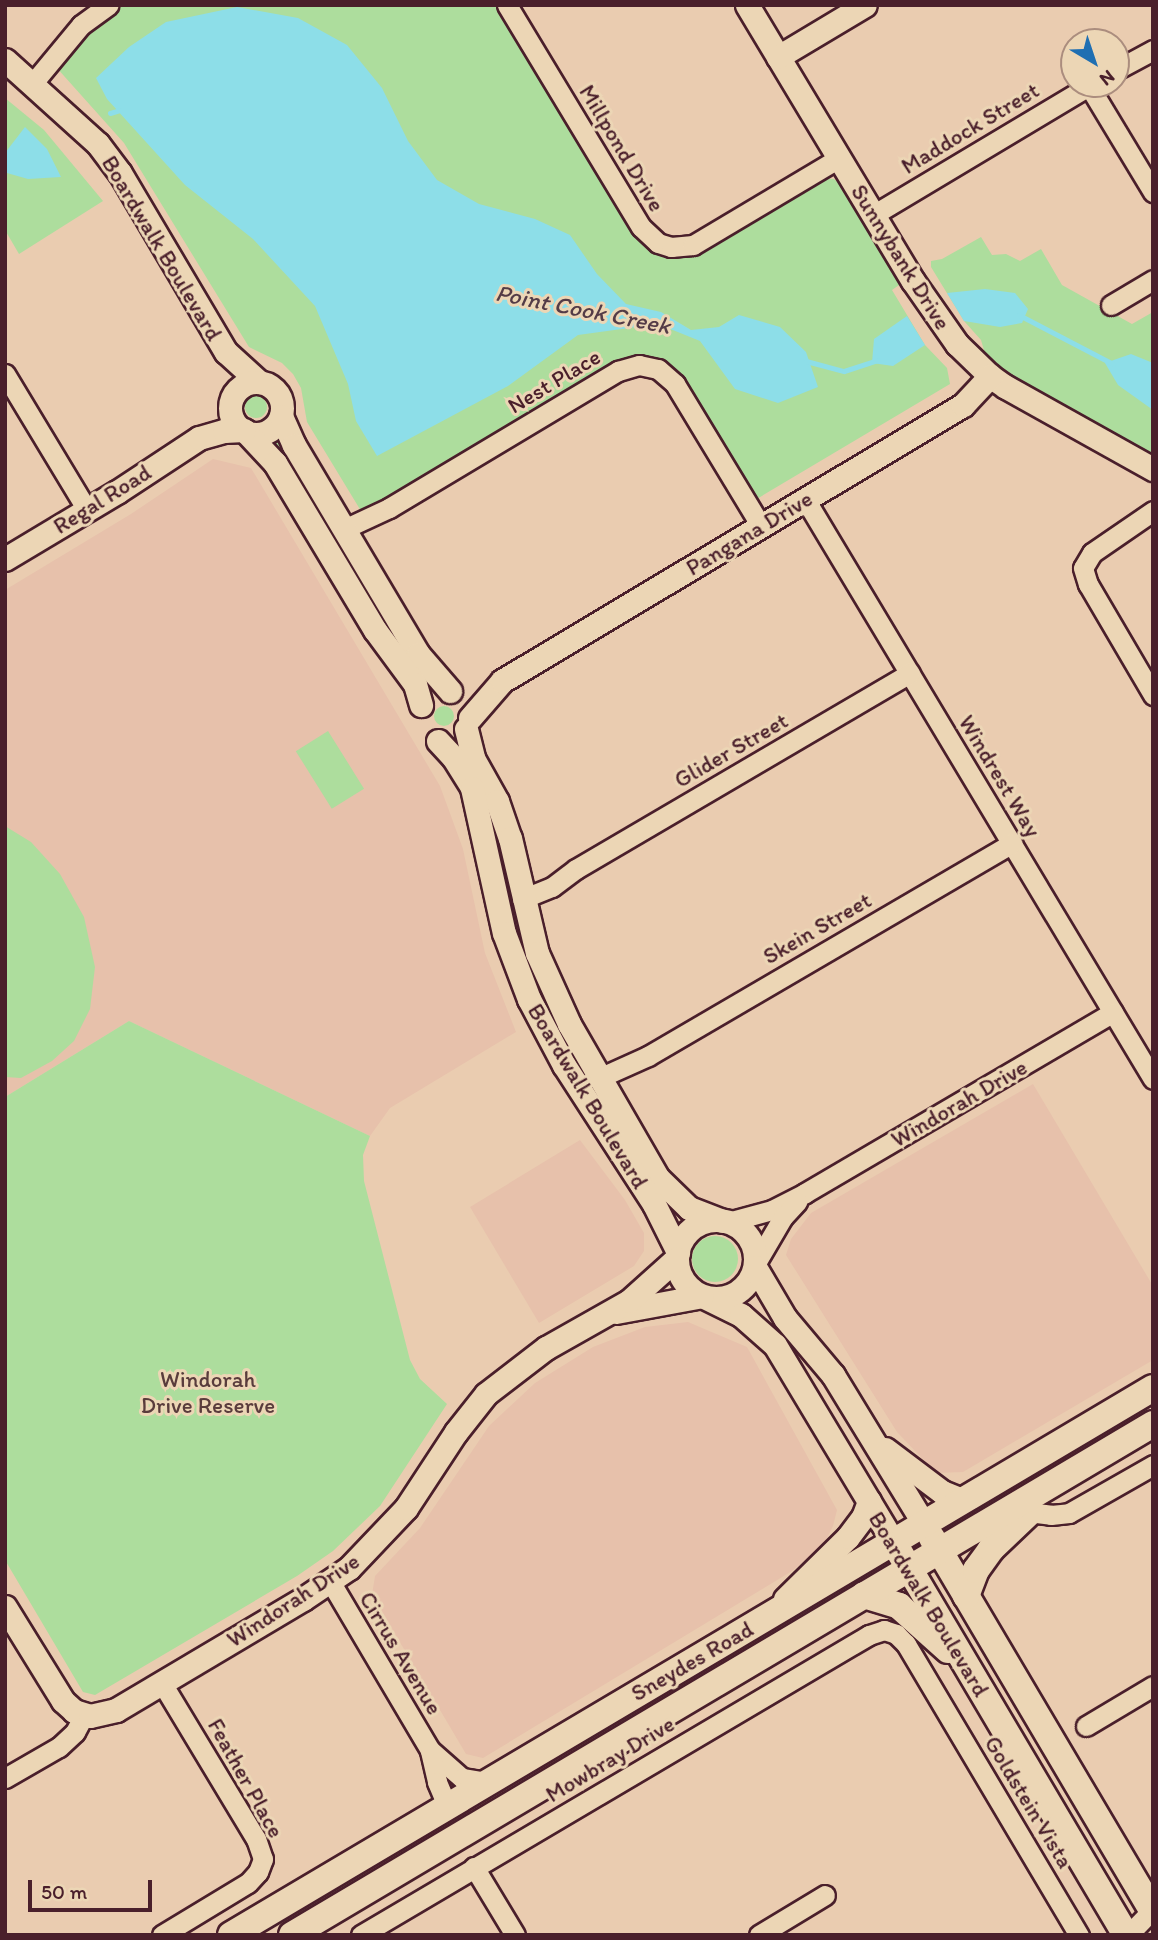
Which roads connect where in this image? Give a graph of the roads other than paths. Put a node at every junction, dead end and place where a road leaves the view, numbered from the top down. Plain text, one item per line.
1 (109, 5) edge
2 (507, 5) edge
3 (747, 5) edge
4 (865, 5) edge
5 (1153, 50) edge
6 (778, 57) junction
7 (5, 60) edge
8 (1130, 62) edge
9 (33, 83) junction
10 (1068, 98) edge
11 (1098, 98) edge
12 (839, 158) junction
13 (1153, 192) edge
14 (873, 215) junction
15 (1153, 280) edge
16 (1111, 305) dead end
17 (226, 352) junction
18 (5, 374) edge
19 (990, 376) junction
20 (259, 382) junction
21 (231, 401) junction
22 (281, 416) junction
23 (244, 431) junction
24 (199, 438) junction
25 (1153, 469) edge
26 (805, 499) junction
27 (87, 510) junction
28 (1153, 511) edge
29 (761, 526) junction
30 (347, 533) junction
31 (5, 559) edge
32 (910, 673) junction
33 (502, 681) junction
34 (451, 691) junction
35 (1153, 695) edge
36 (421, 705) junction
37 (468, 724) junction
38 (438, 741) junction
39 (1012, 843) junction
40 (521, 893) junction
41 (1113, 1012) junction
42 (1153, 1079) edge
43 (602, 1083) junction
44 (805, 1193) junction
45 (725, 1221) junction
46 (677, 1255) junction
47 (755, 1265) junction
48 (704, 1297) junction
49 (609, 1313) junction
50 (1153, 1388) edge
51 (1153, 1424) edge
52 (872, 1437) junction
53 (1153, 1465) edge
54 (968, 1498) junction
55 (869, 1501) junction
56 (1019, 1511) junction
57 (924, 1524) junction
58 (894, 1543) junction
59 (940, 1551) junction
60 (910, 1568) junction
61 (330, 1581) junction
62 (864, 1595) junction
63 (966, 1596) junction
64 (5, 1606) edge
65 (760, 1621) junction
66 (886, 1630) joint
67 (969, 1669) junction
68 (162, 1683) junction
69 (1153, 1686) edge
70 (78, 1712) junction
71 (1086, 1726) dead end
72 (430, 1749) junction
73 (5, 1778) edge
74 (488, 1782) junction
75 (447, 1806) junction
76 (497, 1814) junction
77 (474, 1867) junction
78 (825, 1895) dead end
79 (1152, 1915) edge
80 (162, 1935) edge
81 (231, 1935) edge
82 (292, 1935) edge
83 (361, 1935) edge
84 (515, 1935) edge
85 (759, 1935) edge
86 (1079, 1935) edge
87 (1128, 1935) edge

1 - 9 street
2 - 12 street, Millpond Drive
3 - 6 street, Sunnybank Drive
4 - 6 street
5 - 8 street
6 - 12 street, Sunnybank Drive
7 - 9 street, Boardwalk Boulevard
9 - 17 street, Boardwalk Boulevard
10 - 14 street, Maddock Street
11 - 13 street
12 - 14 street, Sunnybank Drive
14 - 19 street, Sunnybank Drive
15 - 16 street
17 - 20 street, Boardwalk Boulevard
17 - 21 street, Boardwalk Boulevard
18 - 27 street
19 - 25 street, Sunnybank Drive
19 - 26 street, Pangana Drive
20 - 21 street
20 - 22 street
21 - 23 street
21 - 24 street, Regal Road
22 - 23 street
22 - 30 street
23 - 24 street, Regal Road
23 - 36 street
24 - 27 street, Regal Road
26 - 29 street, Pangana Drive
26 - 32 street, Windrest Way
27 - 31 street, Regal Road
28 - 35 street
29 - 30 street, Nest Place
29 - 33 street, Pangana Drive
30 - 34 street
32 - 39 street, Windrest Way
32 - 40 street, Glider Street
33 - 34 street, Pangana Drive
33 - 37 street, Pangana Drive
34 - 36 street
34 - 37 street
36 - 38 street
37 - 38 street
37 - 40 street, Boardwalk Boulevard
38 - 46 street, Boardwalk Boulevard
39 - 41 street, Windrest Way
39 - 43 street, Skein Street
40 - 43 street, Boardwalk Boulevard
41 - 42 street, Windrest Way
41 - 44 street, Windorah Drive
43 - 45 street, Boardwalk Boulevard
44 - 45 street, Windorah Drive
44 - 47 street, Windorah Drive
45 - 46 street
45 - 47 street
46 - 48 street
46 - 49 street, Windorah Drive
47 - 48 street
47 - 52 street, Boardwalk Boulevard
48 - 49 street, Windorah Drive
48 - 55 street, Boardwalk Boulevard
49 - 61 street, Windorah Drive
50 - 54 main road, Sneydes Road
51 - 56 main road
52 - 54 street
52 - 57 street, Boardwalk Boulevard
53 - 56 street
54 - 57 main road, Sneydes Road
55 - 58 street, Boardwalk Boulevard
55 - 65 street
56 - 59 main road, Sneydes Road
56 - 63 main road
57 - 58 main road, Sneydes Road
57 - 59 main road, Boardwalk Boulevard
58 - 60 main road, Boardwalk Boulevard
58 - 65 main road, Sneydes Road
59 - 60 main road, Sneydes Road
59 - 63 main road, Boardwalk Boulevard
60 - 62 main road, Sneydes Road
60 - 67 main road, Boardwalk Boulevard
61 - 68 street, Windorah Drive
61 - 72 street, Cirrus Avenue
62 - 67 main road
62 - 76 main road, Sneydes Road
63 - 79 main road, Boardwalk Boulevard
64 - 70 street
65 - 74 main road, Sneydes Road
66 - 77 street, Mowbray Drive
66 - 86 street, Goldstein Vista
67 - 87 main road, Boardwalk Boulevard
68 - 70 street, Windorah Drive
68 - 80 street, Feather Place
69 - 71 street
70 - 73 street
72 - 74 street, Cirrus Avenue
72 - 75 street, Cirrus Avenue
74 - 75 main road, Sneydes Road
75 - 76 main road
75 - 81 main road, Sneydes Road
76 - 82 main road, Sneydes Road
77 - 83 street, Mowbray Drive
77 - 84 street
78 - 85 street
79 - 87 street

